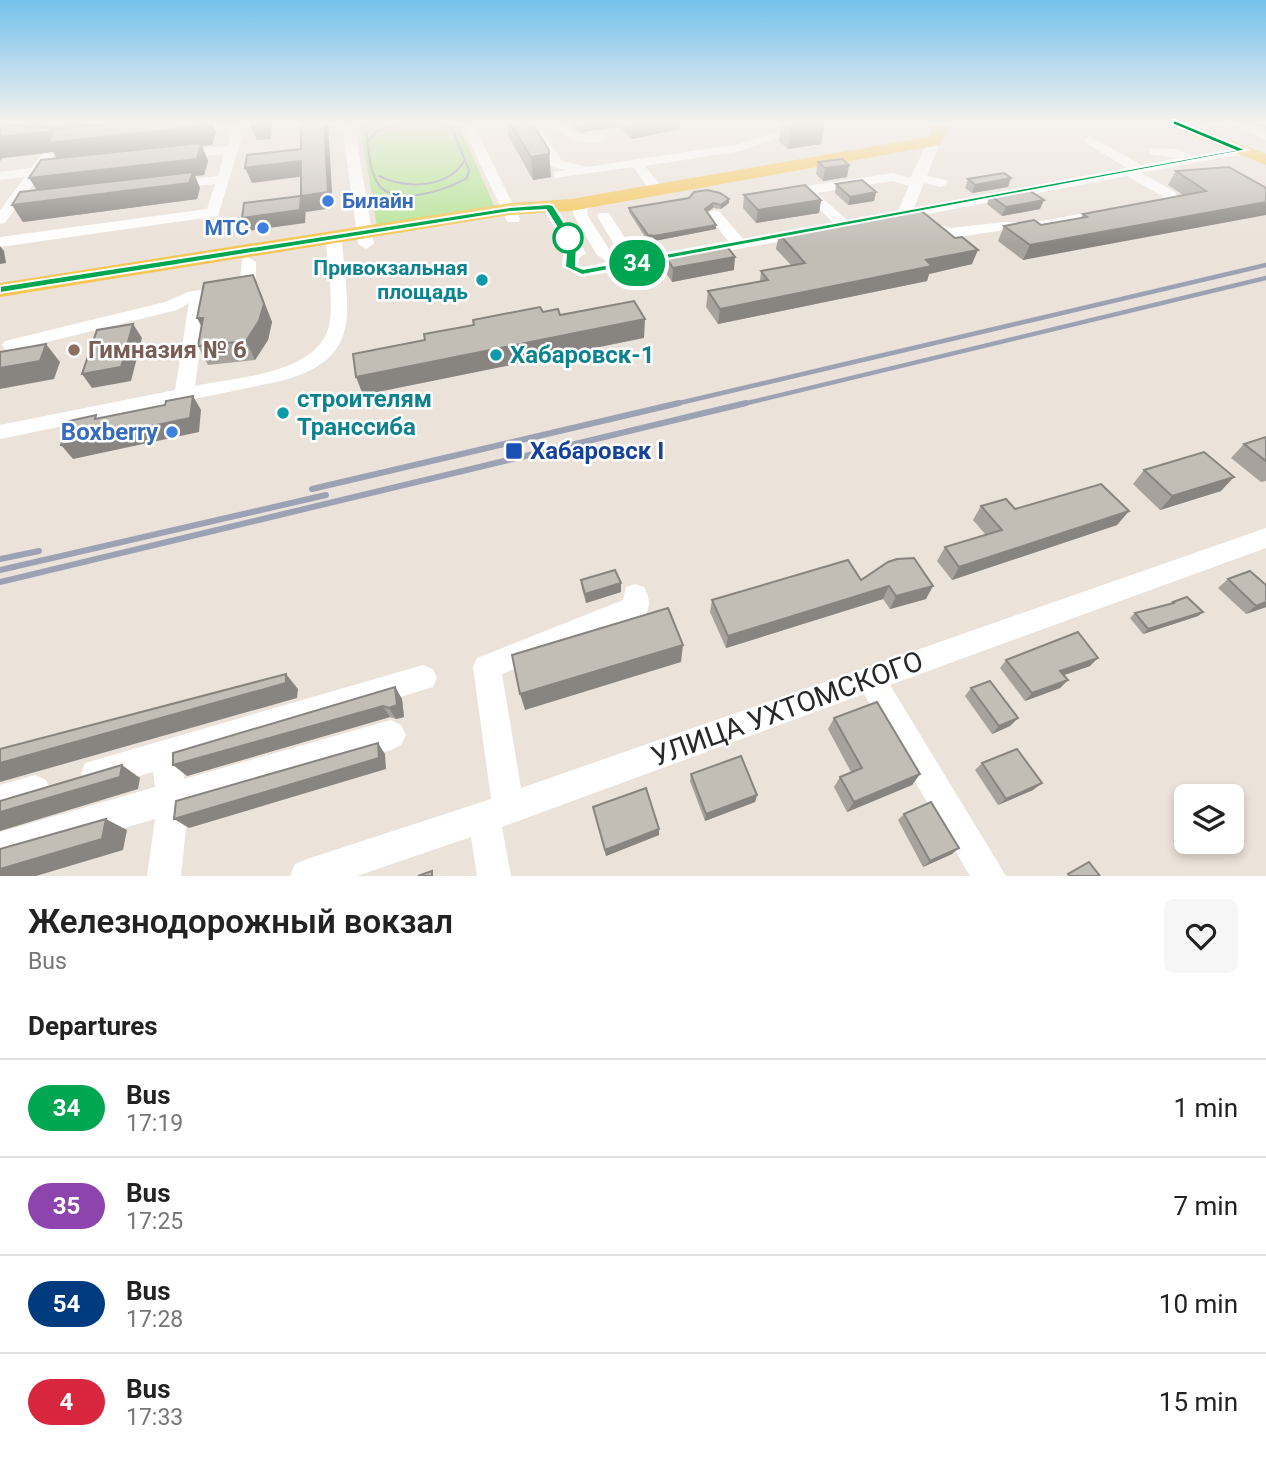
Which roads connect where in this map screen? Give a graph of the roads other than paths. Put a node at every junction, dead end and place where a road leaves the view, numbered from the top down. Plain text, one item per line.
1 (41, 164) edge
2 (228, 164) edge
3 (354, 164) edge
4 (487, 164) edge
5 (557, 164) edge
6 (631, 164) edge
7 (637, 164) edge
8 (805, 164) edge
9 (924, 164) edge
10 (1124, 164) edge
11 (1172, 164) edge
12 (75, 166) edge
13 (36, 170) junction
14 (594, 170) junction
15 (1134, 171) junction
16 (559, 175) dead end
17 (0, 176) edge
18 (223, 179) junction
19 (916, 181) junction
20 (942, 183) dead end
21 (157, 187) edge
22 (657, 190) junction
23 (38, 201) edge
24 (586, 202) junction
25 (11, 205) junction
26 (549, 207) junction
27 (214, 209) junction
28 (512, 214) junction
29 (714, 214) dead end
30 (909, 214) junction
31 (604, 216) dead end
32 (880, 219) edge
33 (0, 220) edge
34 (207, 232) dead end
35 (0, 233) edge
36 (365, 239) junction
37 (0, 242) edge
38 (572, 243) junction
39 (334, 244) junction
40 (739, 244) junction
41 (651, 260) junction
42 (248, 262) junction
43 (620, 263) junction
44 (594, 270) junction
45 (0, 289) edge
46 (604, 289) dead end
47 (199, 296) junction
48 (0, 299) edge
49 (11, 345) dead end
50 (184, 395) junction
51 (0, 432) edge
52 (1266, 538) edge
53 (635, 595) dead end
54 (423, 678) dead end
55 (870, 678) junction
56 (391, 735) dead end
57 (170, 753) junction
58 (173, 799) junction
59 (0, 800) edge
60 (496, 813) junction
61 (0, 848) edge
62 (164, 876) edge
63 (307, 876) edge
64 (494, 876) edge
65 (989, 876) edge

1 - 13 street
2 - 18 street
3 - 36 street
4 - 28 street
5 - 14 street
6 - 14 street
7 - 22 street
8 - 22 main road
9 - 19 street
10 - 15 street
11 - 15 street
12 - 13 street
13 - 17 street
13 - 25 street
14 - 16 street
15 - 30 street
15 - 30 street
18 - 21 street
18 - 27 street
19 - 20 street
19 - 30 street
19 - 40 street
22 - 24 main road
23 - 25 street
24 - 26 main road
24 - 43 street
25 - 33 street
26 - 28 main road
26 - 38 street
27 - 34 street
27 - 35 street
27 - 37 street
28 - 36 main road
29 - 40 street
30 - 32 street
31 - 41 street
36 - 39 main road
38 - 43 street
38 - 44 street
39 - 42 main road
39 - 45 main road
39 - 50 street
40 - 41 street
41 - 43 street
41 - 44 street
42 - 47 street
42 - 48 main road
44 - 46 street
47 - 49 street
47 - 50 street
50 - 51 street
52 - 55 street, УЛИЦА УХТОМСКОГО
53 - 60 street
54 - 57 street
55 - 60 street, УЛИЦА УХТОМСКОГО
55 - 65 street
56 - 58 street
57 - 58 street
57 - 59 street
58 - 61 street
58 - 62 street
60 - 63 street, УЛИЦА УХТОМСКОГО
60 - 64 street

